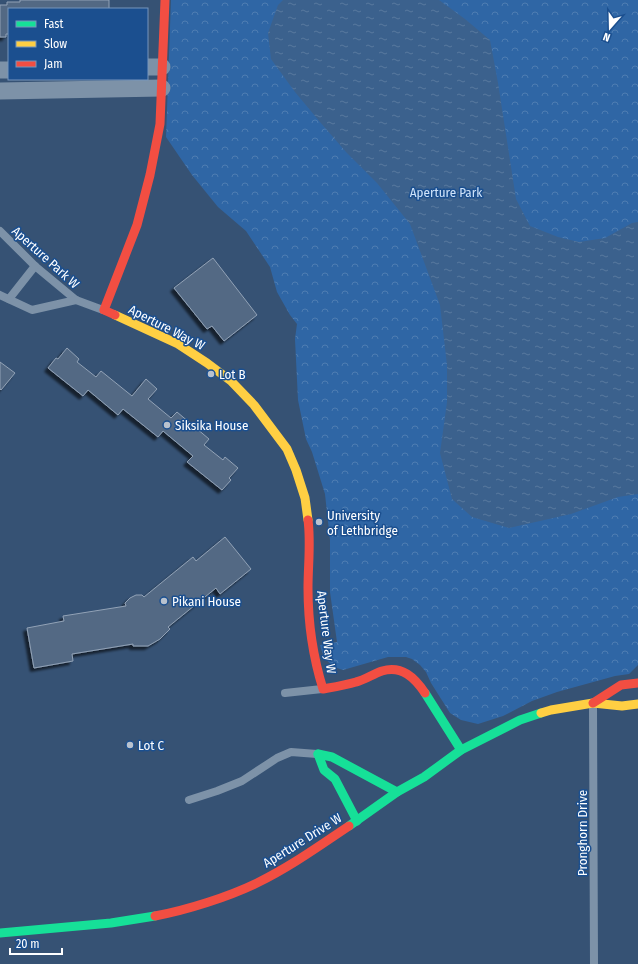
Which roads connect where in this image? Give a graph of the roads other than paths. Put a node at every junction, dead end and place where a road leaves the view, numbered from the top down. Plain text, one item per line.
1 (165, 0) edge
2 (155, 67) edge
3 (162, 88) junction
4 (0, 91) edge
5 (0, 231) edge
6 (36, 266) junction
7 (0, 295) edge
8 (9, 299) junction
9 (76, 300) junction
10 (104, 310) junction
11 (638, 683) edge
12 (323, 689) junction
13 (285, 693) dead end
14 (593, 703) junction
15 (638, 704) edge
16 (461, 750) junction
17 (318, 754) junction
18 (397, 792) junction
19 (189, 800) dead end
20 (357, 821) junction
21 (0, 933) edge
22 (594, 964) edge

1 - 2 street
2 - 3 street
3 - 4 street
3 - 10 street
5 - 6 lane, Aperture Park W
6 - 8 lane
6 - 9 lane, Aperture Park W
7 - 8 lane, Aperture Park W
8 - 9 lane, Aperture Park W
9 - 10 lane, Aperture Park W
10 - 12 street, Aperture Way W
11 - 14 street, Aperture Drive W
12 - 13 lane
12 - 16 street, Aperture Way W
14 - 15 street, Aperture Drive W
14 - 16 street, Aperture Drive W
14 - 22 lane, Pronghorn Drive
16 - 18 street, Aperture Drive W
17 - 18 street
17 - 19 lane
17 - 20 street
18 - 20 street, Aperture Drive W
20 - 21 street, Aperture Drive W

